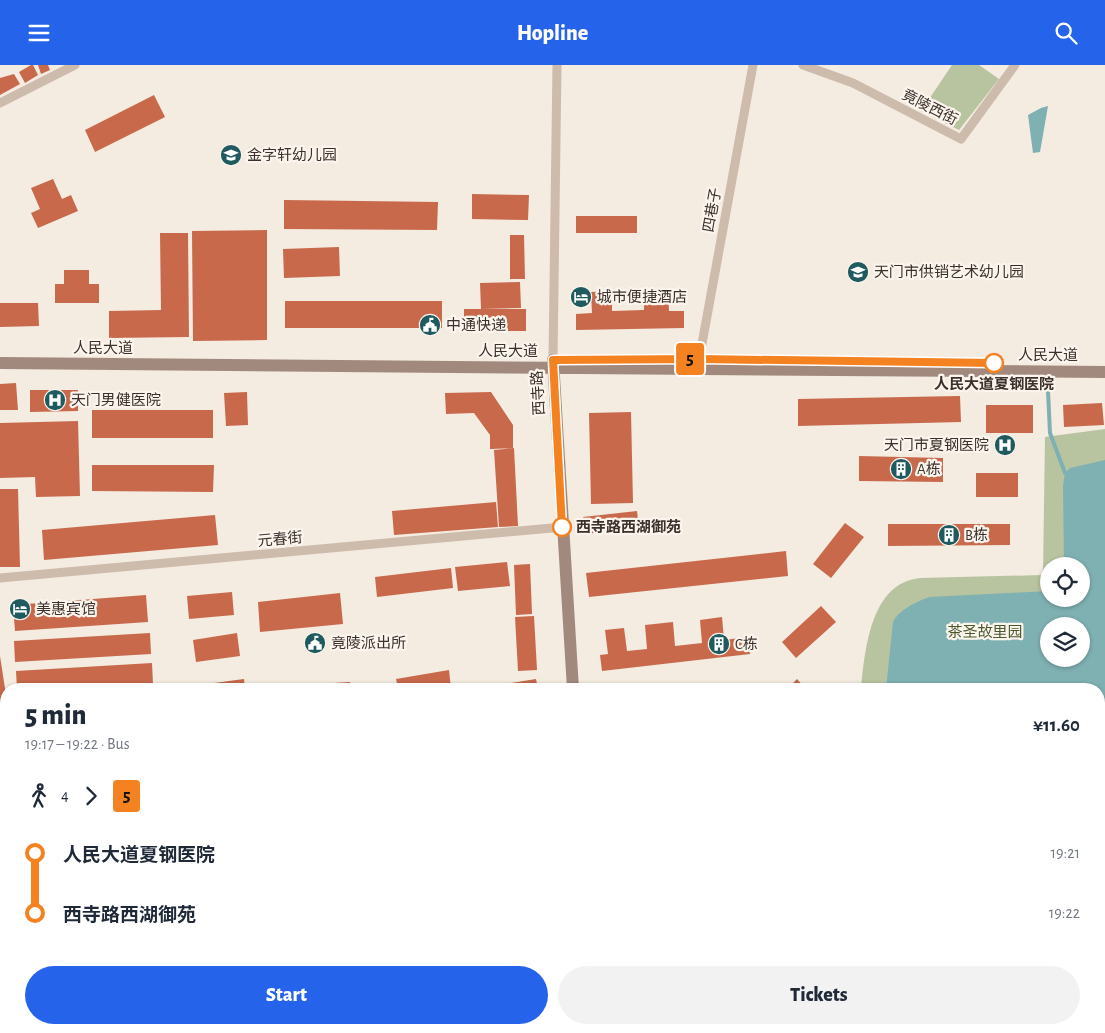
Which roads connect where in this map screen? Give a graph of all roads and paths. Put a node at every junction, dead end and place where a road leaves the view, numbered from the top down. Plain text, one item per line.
1 (75, 65) edge
2 (557, 65) edge
3 (753, 65) edge
4 (803, 65) edge
5 (1014, 65) edge
6 (0, 103) edge
7 (0, 356) edge
8 (699, 359) junction
9 (0, 363) edge
10 (553, 363) junction
11 (1105, 364) edge
12 (1105, 372) edge
13 (562, 527) junction
14 (0, 578) edge
15 (573, 683) edge

1 - 6 street
2 - 10 street, 西寺路
3 - 8 street, 四巷子
4 - 5 street, 竟陵西街
7 - 10 main road, 人民大道
8 - 10 main road, 人民大道
8 - 11 main road, 人民大道
9 - 10 main road, 人民大道
10 - 12 main road, 人民大道
10 - 13 main road, 西寺路
13 - 14 street, 元春街
13 - 15 main road, 西寺路

